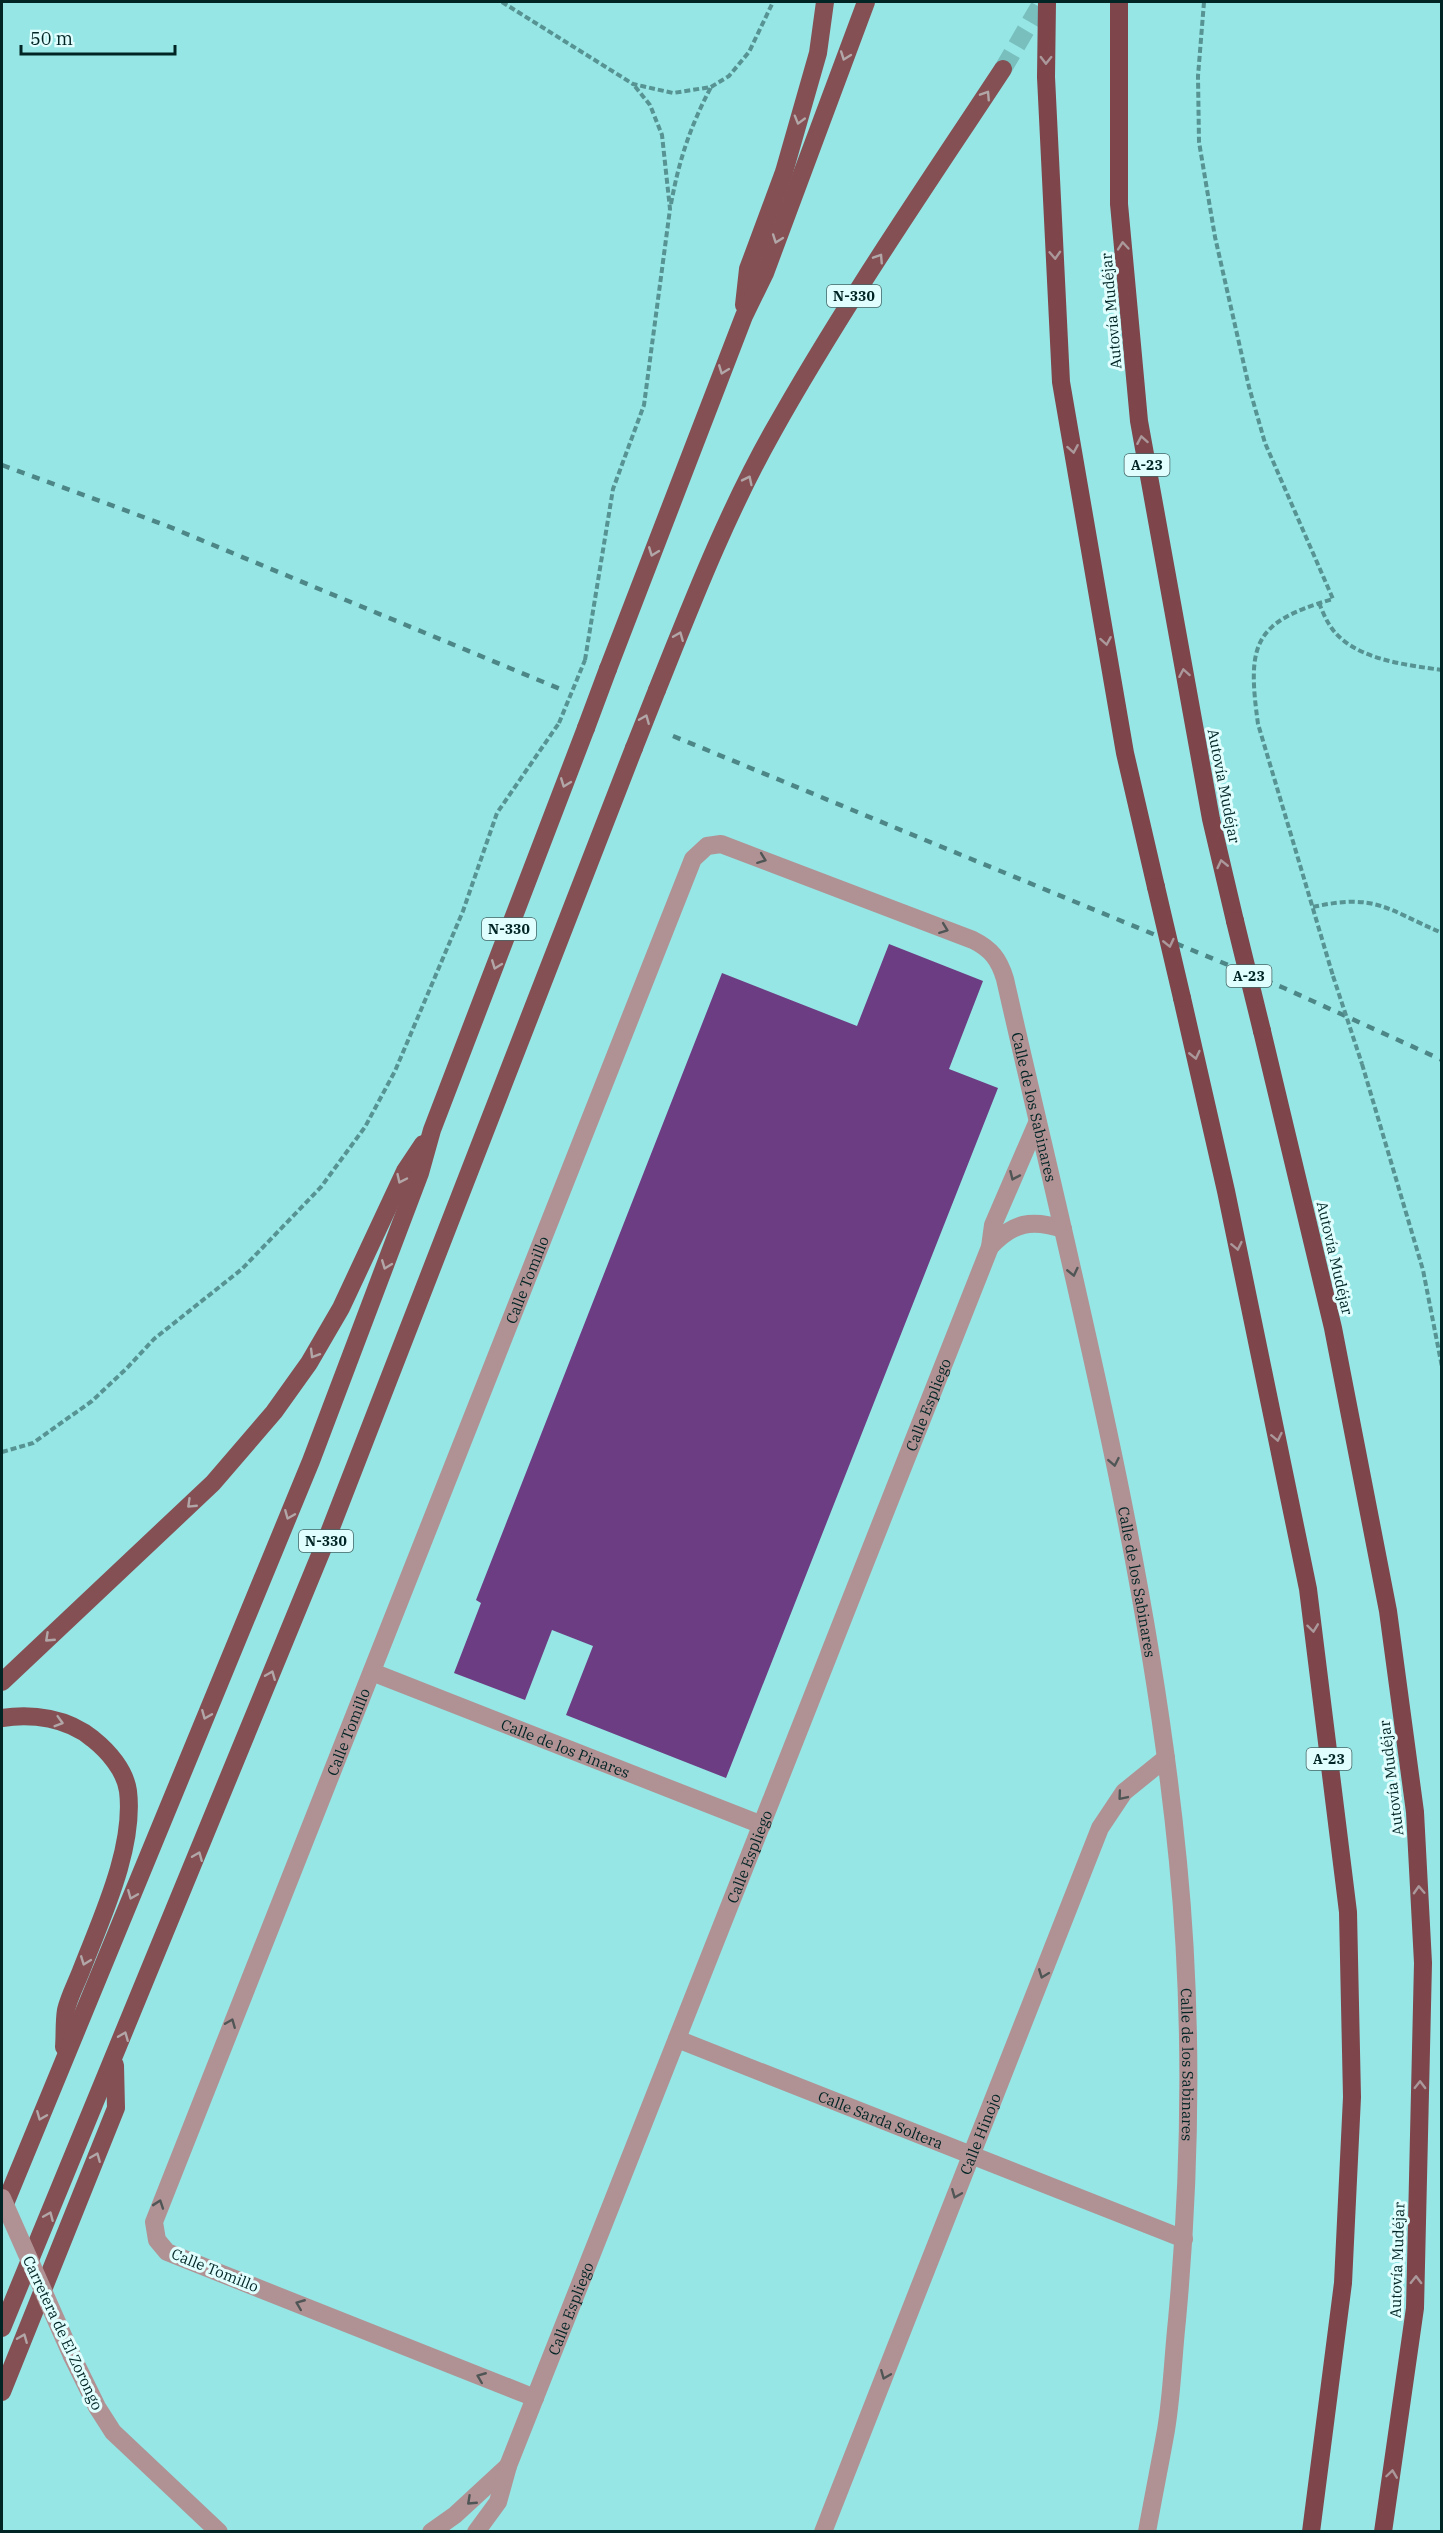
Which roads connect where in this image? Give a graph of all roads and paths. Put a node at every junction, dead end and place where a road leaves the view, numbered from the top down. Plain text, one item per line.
1 (502, 2) edge
2 (773, 2) edge
3 (825, 2) edge
4 (866, 2) edge
5 (1047, 2) edge
6 (1119, 2) edge
7 (1204, 2) edge
8 (1003, 69) tunnel mouth
9 (633, 84) junction
10 (711, 87) junction
11 (670, 209) junction
12 (744, 316) junction
13 (1319, 603) junction
14 (1442, 670) edge
15 (707, 846) joint
16 (1313, 907) junction
17 (1442, 933) edge
18 (1037, 1123) junction
19 (432, 1130) junction
20 (1063, 1229) junction
21 (990, 1246) junction
22 (1442, 1367) edge
23 (2, 1452) edge
24 (372, 1672) junction
25 (2, 1682) edge
26 (2, 1718) edge
27 (1166, 1758) junction
28 (762, 1825) junction
29 (677, 2039) junction
30 (115, 2059) junction
31 (63, 2062) junction
32 (972, 2155) junction
33 (2, 2198) edge
34 (2, 2211) edge
35 (1184, 2239) junction
36 (2, 2328) edge
37 (2, 2392) edge
38 (535, 2398) junction
39 (508, 2466) junction
40 (219, 2532) edge
41 (430, 2532) edge
42 (476, 2532) edge
43 (823, 2532) edge
44 (1147, 2532) edge
45 (1311, 2532) edge
46 (1383, 2532) edge

1 - 9 path
2 - 10 path
3 -> 12 highway
4 -> 12 highway, N-330
5 -> 45 highway, A-23, bridge
46 -> 6 highway, Autovía Mudéjar / A-23, bridge
7 - 13 path
30 -> 8 highway, N-330, bridge
9 - 10 path
9 - 11 path
10 - 11 path
11 - 23 path, bridge
12 -> 19 highway, N-330, bridge
13 - 14 path
13 - 16 path
15 -> 18 street, Calle de los Sabinares
15 - 24 street, Calle Tomillo
16 - 17 path
16 - 22 path, bridge
18 - 20 street, Calle de los Sabinares
18 -> 21 street, Calle Espliego
19 -> 25 highway
19 -> 31 highway, N-330
20 - 21 street, Calle Espliego
20 -> 27 street, Calle de los Sabinares
21 - 28 street, Calle Espliego
24 - 28 street, Calle de los Pinares
38 -> 24 street, Calle Tomillo
26 -> 31 highway
27 -> 32 street, Calle Hinojo
27 - 35 street, Calle de los Sabinares
28 - 29 street, Calle Espliego
29 - 32 street, Calle Sarda Soltera
29 - 38 street, Calle Espliego
36 -> 30 highway, N-330
37 -> 30 highway
31 -> 34 highway, N-330
32 - 35 street, Calle Sarda Soltera
32 -> 43 street, Calle Hinojo
33 - 40 street, Carretera de El Zorongo, bridge
35 - 44 street, Calle de los Sabinares
38 - 39 street, Calle Espliego
39 -> 41 street, Calle Espliego
39 - 42 street, Calle Espliego

